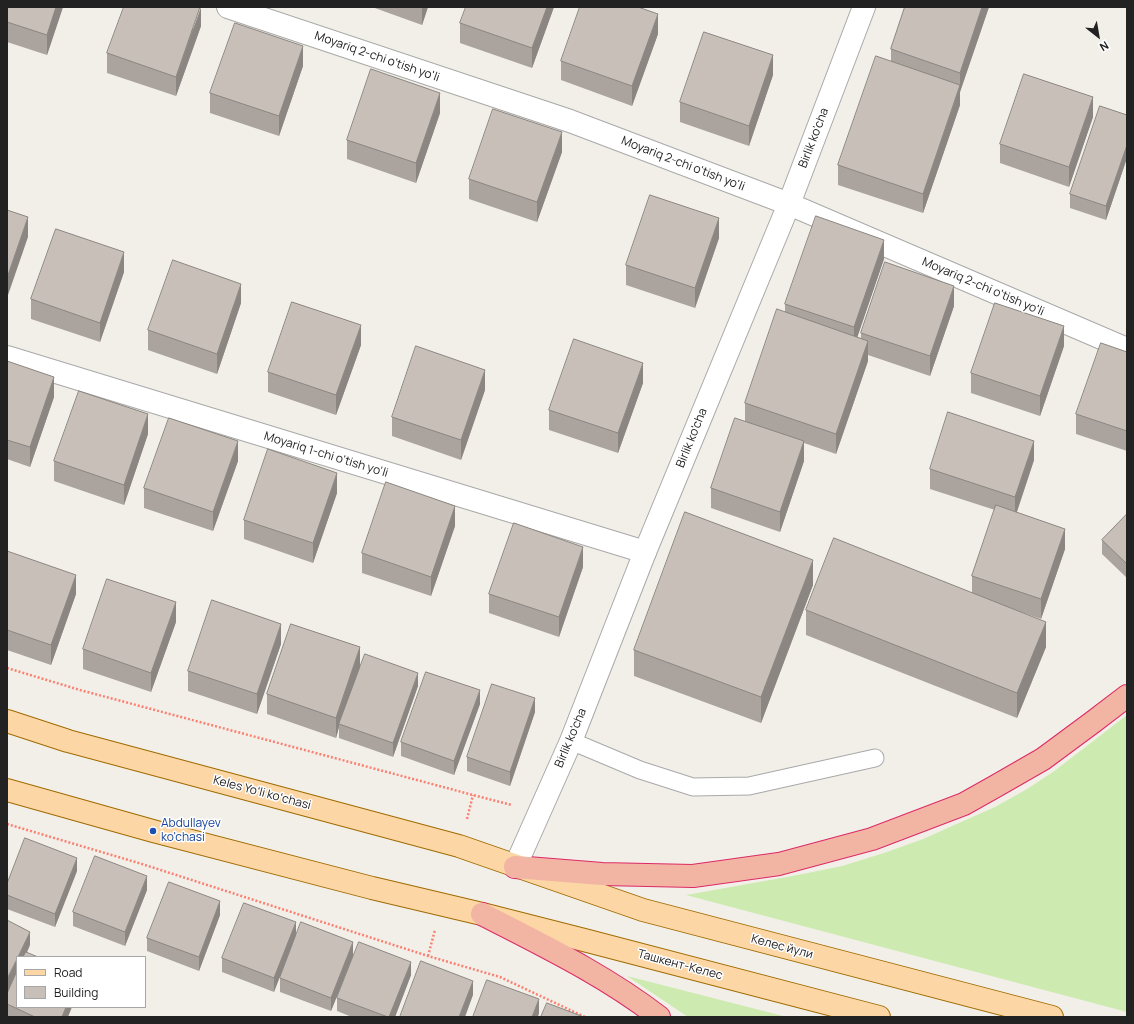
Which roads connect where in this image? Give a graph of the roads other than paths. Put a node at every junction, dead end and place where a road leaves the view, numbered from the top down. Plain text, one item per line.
1 (228, 7) edge
2 (864, 7) edge
3 (789, 204) junction
4 (1127, 349) edge
5 (7, 357) edge
6 (645, 552) junction
7 (1127, 696) edge
8 (7, 721) edge
9 (571, 741) junction
10 (875, 758) dead end
11 (7, 790) edge
12 (515, 867) junction
13 (482, 914) junction
14 (637, 1009) edge
15 (659, 1017) edge
16 (879, 1017) edge
17 (1052, 1017) edge

1 - 3 street, Moyariq 2-chi o'tish yo'li
2 - 3 street, Birlik ko'cha
3 - 4 street, Moyariq 2-chi o'tish yo'li
3 - 6 street, Birlik ko'cha
5 - 6 street, Moyariq 1-chi o'tish yo'li
6 - 9 street, Birlik ko'cha
7 - 12 highway
8 - 12 main road, Keles Yoʻli koʻchasi
9 - 10 lane
9 - 12 street, Birlik ko'cha
11 - 13 main road
12 - 17 main road, Келес йули
13 - 14 highway
13 - 16 main road, Ташкент-Келес
14 - 15 highway

